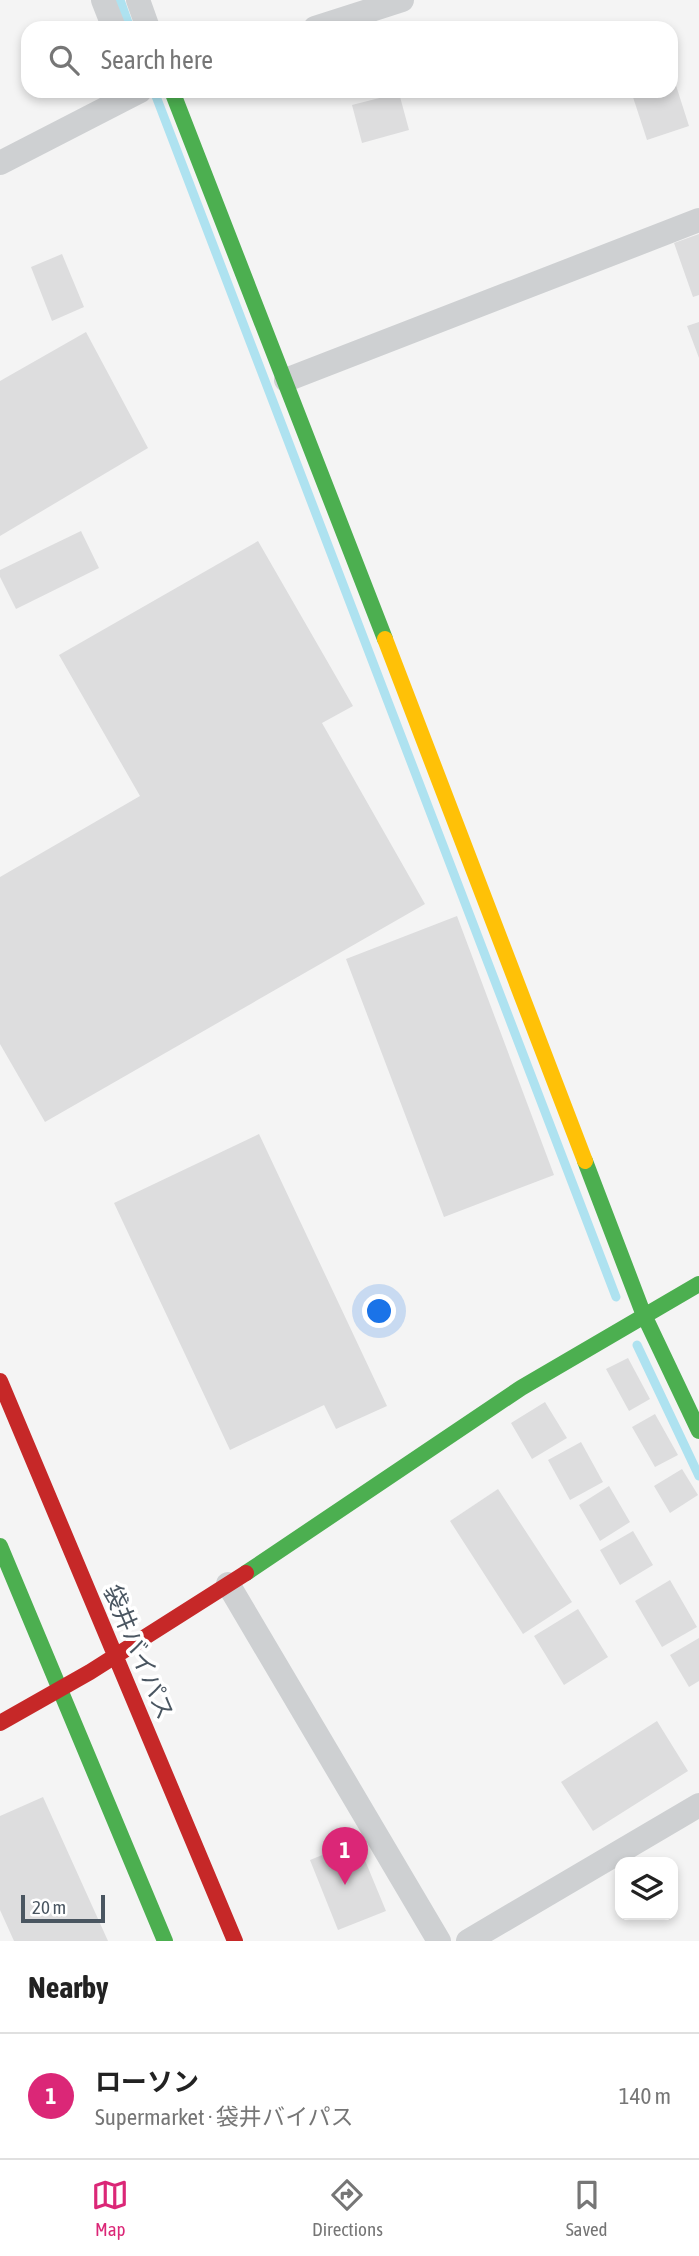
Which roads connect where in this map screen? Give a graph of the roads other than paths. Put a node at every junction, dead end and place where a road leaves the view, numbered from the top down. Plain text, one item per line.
1 (103, 0) edge
2 (138, 0) edge
3 (402, 0) edge
4 (111, 21) edge
5 (146, 21) edge
6 (337, 21) edge
7 (125, 98) edge
8 (175, 98) edge
9 (0, 163) edge
10 (699, 220) edge
11 (286, 380) junction
12 (699, 1284) edge
13 (643, 1313) junction
14 (0, 1381) edge
15 (699, 1431) edge
16 (0, 1546) edge
17 (228, 1584) junction
18 (117, 1657) junction
19 (61, 1690) junction
20 (0, 1723) edge
21 (699, 1805) edge
22 (165, 1941) edge
23 (235, 1941) edge
24 (439, 1941) edge
25 (468, 1941) edge

1 - 4 street
2 - 5 street
3 - 6 street
7 - 9 street
8 - 11 main road
10 - 11 street
11 - 13 main road
12 - 13 main road
13 - 15 main road
13 - 17 main road
14 - 18 main road, 袋井バイパス
16 - 19 main road
17 - 18 main road
17 - 24 street
18 - 19 main road
18 - 23 main road, 袋井バイパス
19 - 20 main road
19 - 22 main road
21 - 25 street

